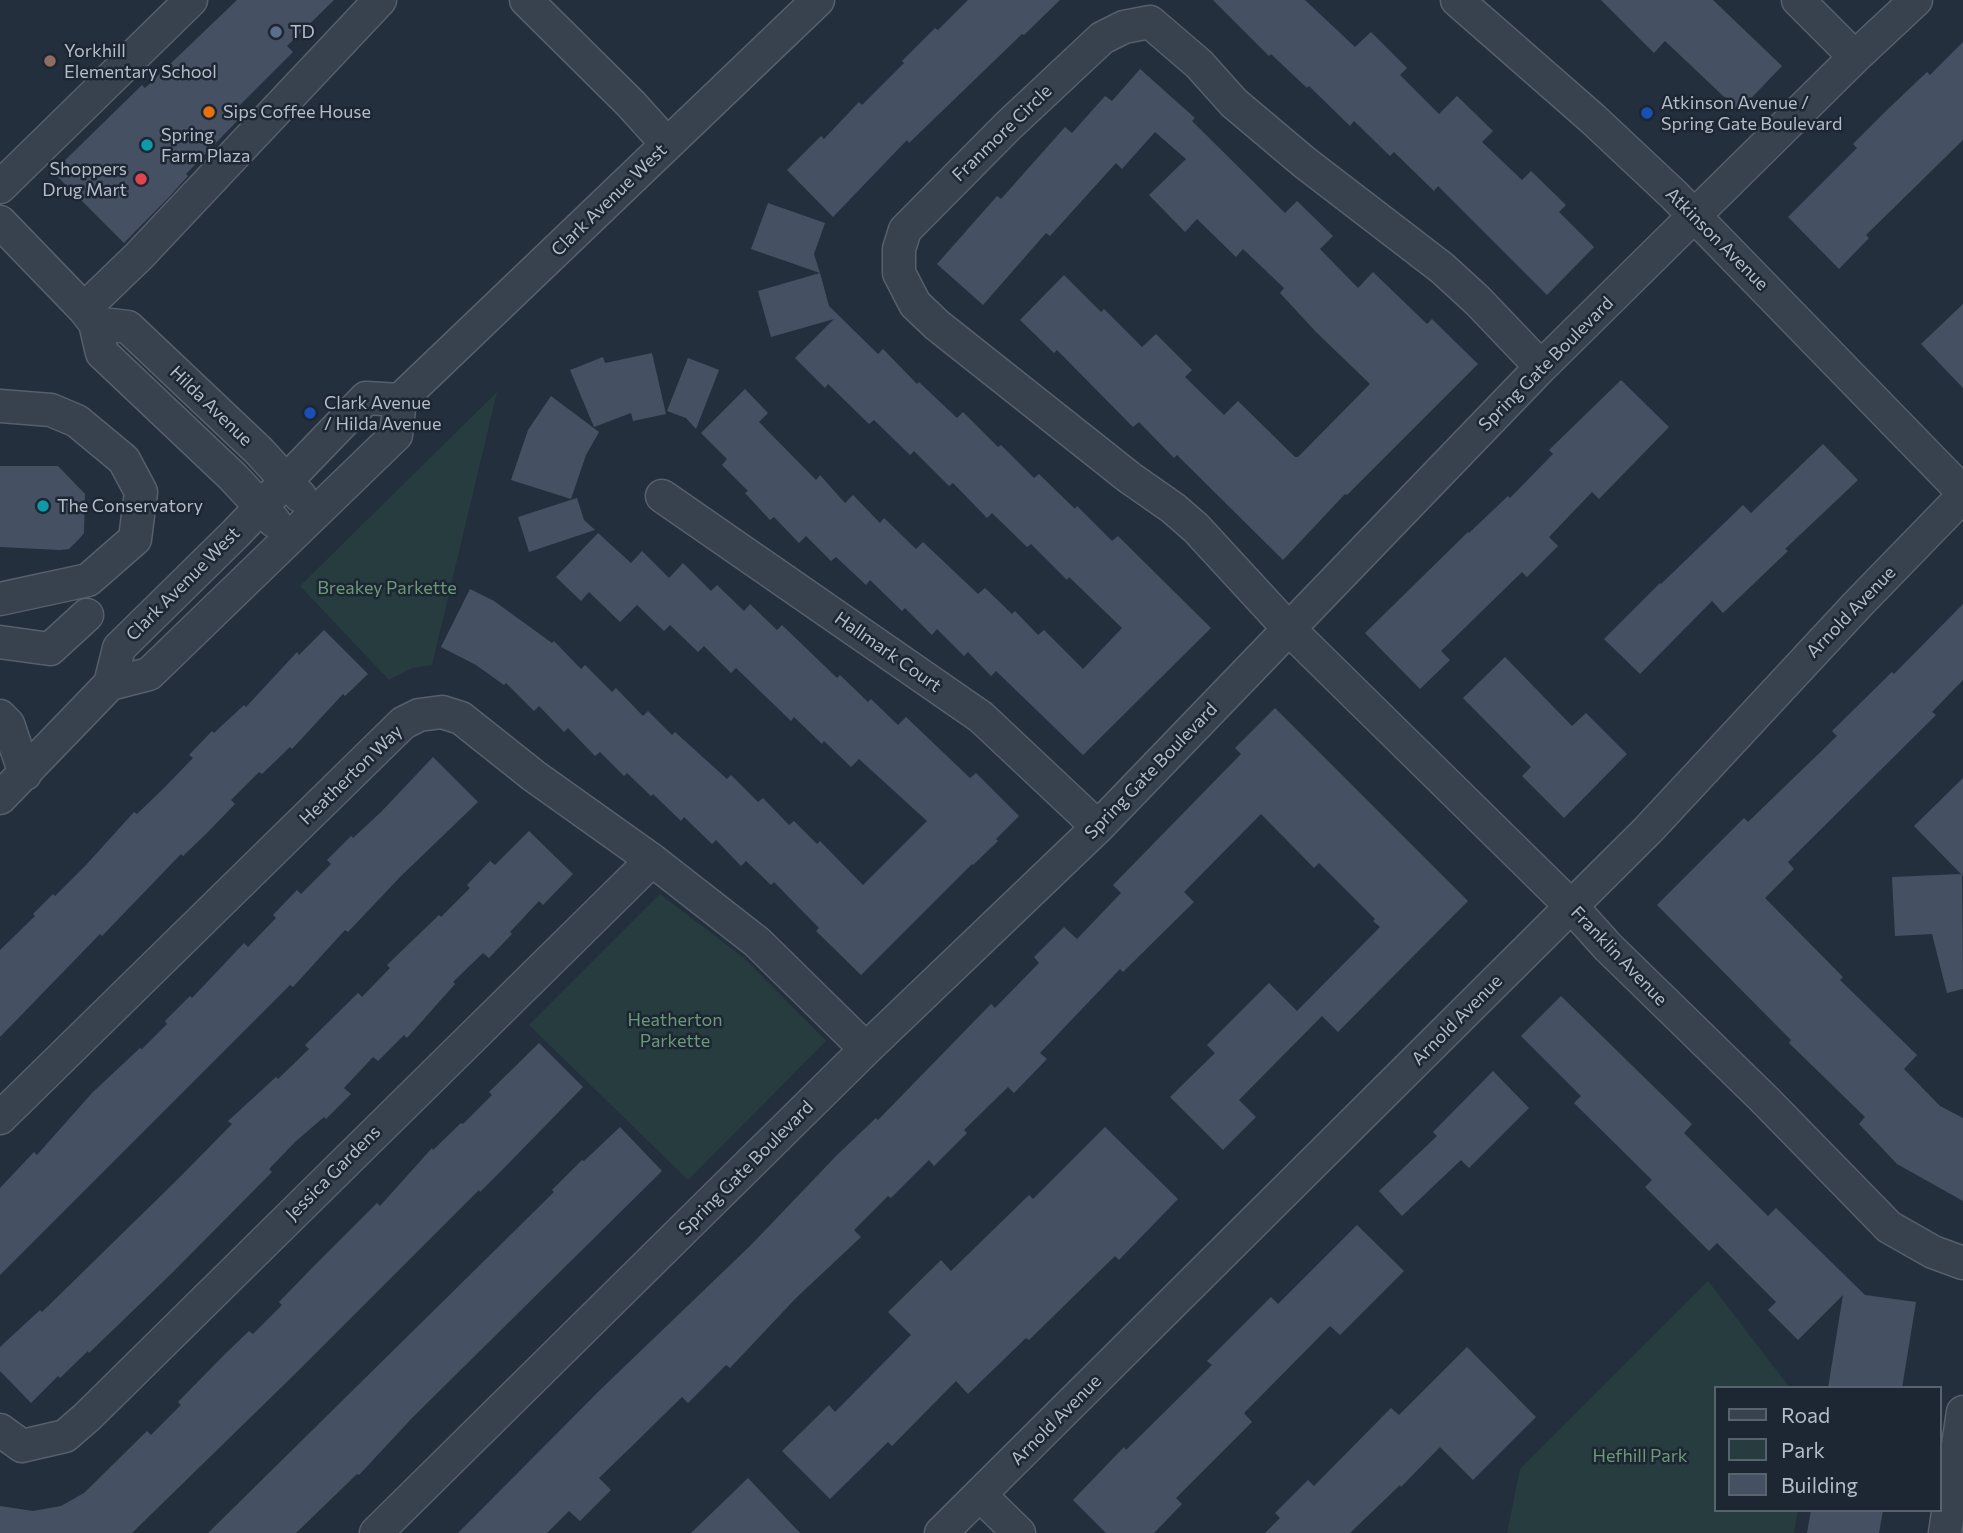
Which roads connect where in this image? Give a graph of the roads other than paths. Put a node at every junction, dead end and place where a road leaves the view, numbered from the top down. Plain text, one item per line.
1 (191, 0) edge
2 (380, 0) edge
3 (526, 0) edge
4 (818, 0) edge
5 (1457, 0) edge
6 (1798, 0) edge
7 (1916, 0) edge
8 (1855, 57) junction
9 (667, 144) junction
10 (0, 187) edge
11 (1695, 215) junction
12 (0, 222) edge
13 (89, 316) junction
14 (1541, 367) junction
15 (400, 400) junction
16 (0, 406) edge
17 (285, 480) junction
18 (1963, 494) edge
19 (662, 496) dead end
20 (261, 506) junction
21 (316, 512) junction
22 (289, 538) junction
23 (40, 592) junction
24 (0, 599) edge
25 (87, 615) dead end
26 (1289, 629) junction
27 (0, 636) edge
28 (0, 642) edge
29 (110, 684) junction
30 (0, 716) edge
31 (13, 768) edge
32 (0, 798) edge
33 (1098, 827) junction
34 (652, 860) junction
35 (1571, 906) junction
36 (866, 1049) junction
37 (0, 1118) edge
38 (1963, 1263) edge
39 (1963, 1412) edge
40 (0, 1430) edge
41 (980, 1494) junction
42 (376, 1533) edge
43 (941, 1533) edge
44 (1018, 1533) edge
45 (1945, 1533) edge

1 - 10 street
2 - 13 street
3 - 9 street
4 - 9 street, Clark Avenue West
5 - 11 street, Atkinson Avenue
6 - 8 street
7 - 8 street, Spring Gate Boulevard
8 - 11 street, Spring Gate Boulevard
9 - 15 street, Clark Avenue West
11 - 14 street, Spring Gate Boulevard
11 - 18 street, Atkinson Avenue
12 - 13 street, Hilda Avenue
13 - 17 street, Hilda Avenue
13 - 20 street, Hilda Avenue
14 - 26 street, Spring Gate Boulevard
14 - 26 street, Franmore Circle
15 - 17 street, Clark Avenue West
15 - 21 street
16 - 23 street
17 - 20 street, Clark Avenue West
17 - 21 street, Hilda Avenue
18 - 35 street, Arnold Avenue
19 - 33 street, Hallmark Court
20 - 22 street, Hilda Avenue
20 - 29 street, Clark Avenue West
21 - 22 street
22 - 29 street
23 - 24 street
23 - 27 street
25 - 28 street
26 - 33 street, Spring Gate Boulevard
26 - 35 street, Franklin Avenue
29 - 31 street, Clark Avenue West
30 - 31 street
31 - 32 street, Clark Avenue West
33 - 36 street, Spring Gate Boulevard
34 - 36 street, Heatherton Way
34 - 37 street, Heatherton Way
34 - 40 street, Jessica Gardens
35 - 38 street, Franklin Avenue
35 - 41 street, Arnold Avenue
36 - 42 street, Spring Gate Boulevard
39 - 45 street
41 - 43 street, Arnold Avenue
41 - 44 street

